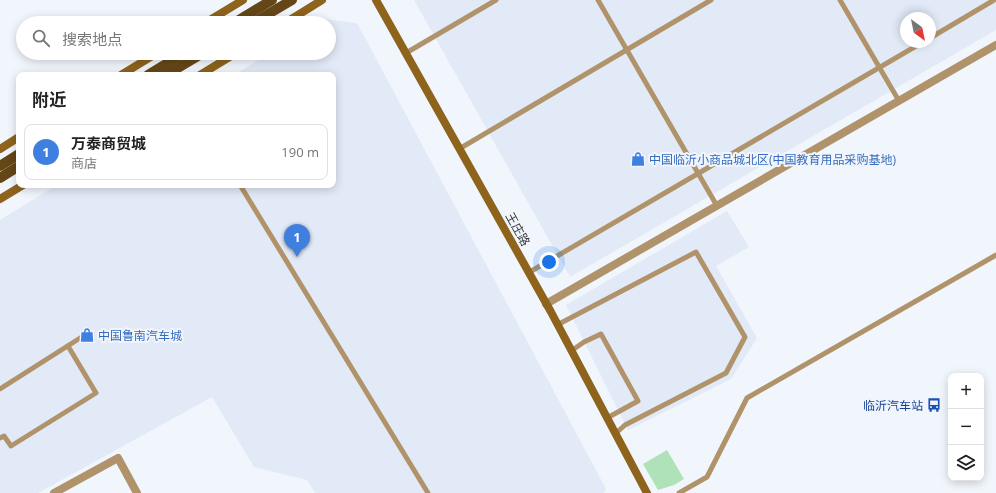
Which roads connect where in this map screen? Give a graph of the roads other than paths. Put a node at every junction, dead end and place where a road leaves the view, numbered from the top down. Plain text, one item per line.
1 (243, 0) edge
2 (272, 0) edge
3 (292, 0) edge
4 (322, 0) edge
5 (376, 0) edge
6 (496, 0) edge
7 (598, 0) edge
8 (711, 0) edge
9 (840, 0) edge
10 (994, 0) edge
11 (217, 16) edge
12 (246, 16) edge
13 (265, 16) edge
14 (296, 16) edge
15 (936, 34) edge
16 (996, 45) edge
17 (913, 48) edge
18 (626, 50) junction
19 (406, 53) junction
20 (146, 60) edge
21 (173, 60) edge
22 (192, 60) edge
23 (225, 60) edge
24 (879, 68) junction
25 (126, 72) edge
26 (153, 72) edge
27 (173, 72) edge
28 (205, 72) edge
29 (899, 101) junction
30 (16, 139) edge
31 (0, 149) edge
32 (459, 149) junction
33 (16, 156) edge
34 (0, 166) edge
35 (16, 168) edge
36 (698, 174) junction
37 (0, 178) edge
38 (18, 188) edge
39 (242, 188) edge
40 (0, 199) edge
41 (717, 206) junction
42 (996, 255) edge
43 (528, 273) junction
44 (546, 304) junction
45 (557, 325) junction
46 (88, 333) dead end
47 (68, 346) junction
48 (571, 351) junction
49 (0, 389) edge
50 (606, 418) junction
51 (615, 434) junction
52 (0, 438) edge
53 (54, 493) edge
54 (137, 493) edge
55 (428, 493) edge
56 (647, 493) edge
57 (679, 493) edge

1 - 11 street
2 - 12 main road
3 - 13 main road
4 - 14 street
5 - 19 street, 王庄路
6 - 19 lane
7 - 18 lane
8 - 18 lane
9 - 24 lane
10 - 15 lane
16 - 29 street
17 - 24 lane
18 - 32 lane
18 - 36 lane
19 - 32 street, 王庄路
20 - 25 street
21 - 26 main road
22 - 27 main road
23 - 28 street
24 - 29 lane
24 - 36 lane
29 - 41 street
30 - 31 street
32 - 43 street, 王庄路
33 - 34 main road
35 - 37 main road
36 - 41 lane
36 - 43 lane
38 - 40 street
39 - 55 lane
41 - 44 street
42 - 57 lane
43 - 44 street, 王庄路
44 - 45 street, 王庄路
45 - 48 street, 王庄路
45 - 51 lane
46 - 47 lane
47 - 49 lane
47 - 52 lane
48 - 50 street, 王庄路
48 - 50 lane
50 - 51 street, 王庄路
51 - 56 street, 王庄路
53 - 54 street

